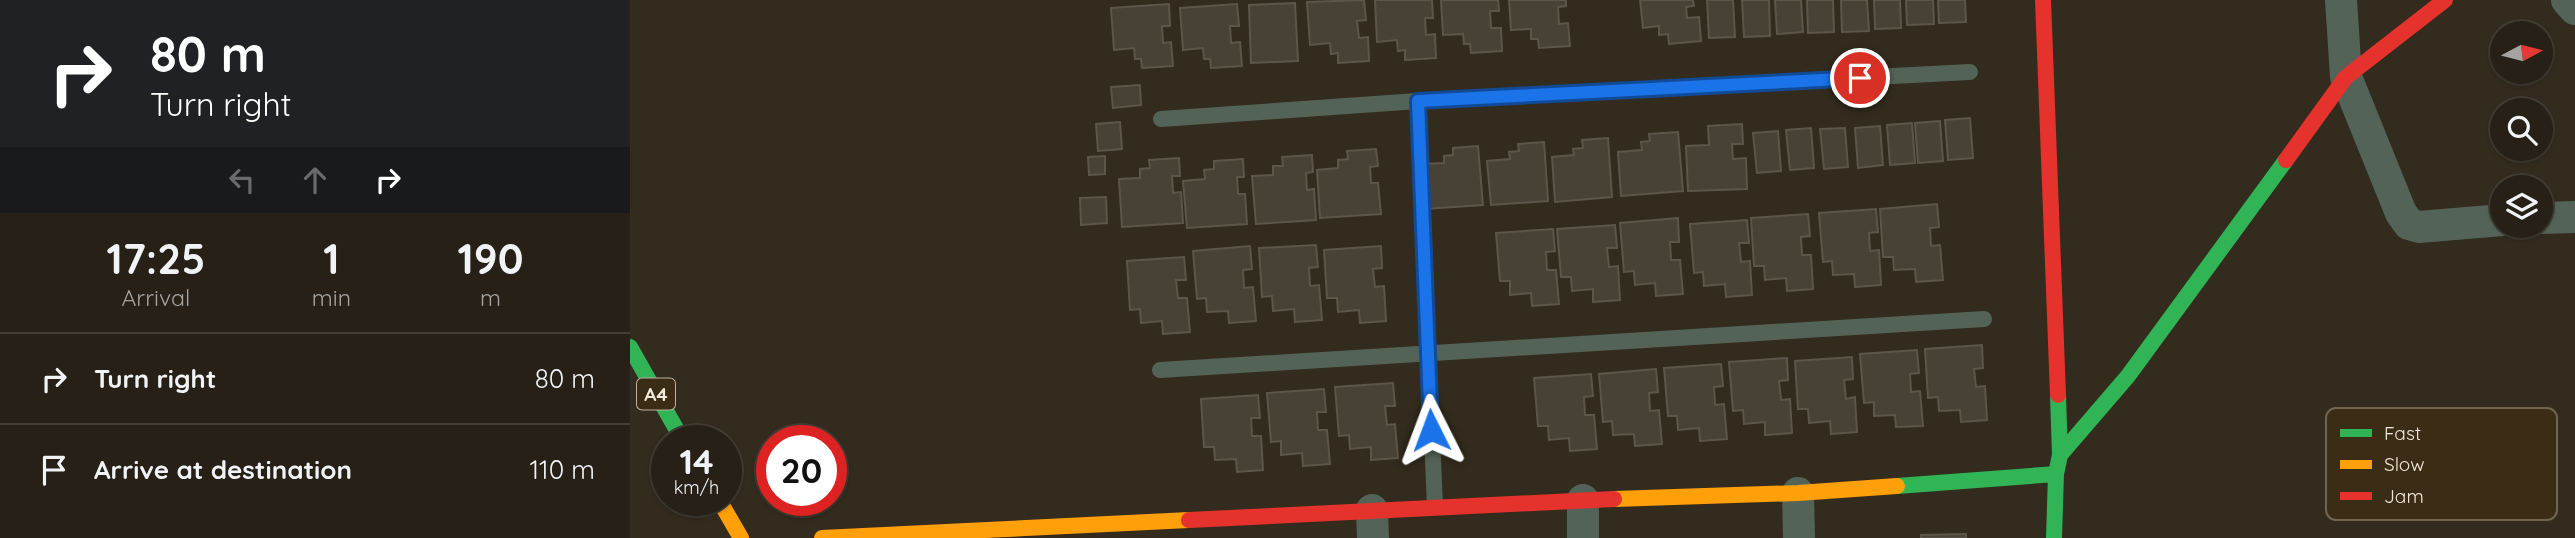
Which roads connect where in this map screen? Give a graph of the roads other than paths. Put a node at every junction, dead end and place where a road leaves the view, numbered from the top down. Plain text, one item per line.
1 (2043, 0) edge
2 (2341, 0) edge
3 (2445, 0) edge
4 (2567, 0) edge
5 (2575, 9) edge
6 (1970, 72) dead end
7 (2346, 77) junction
8 (1418, 101) junction
9 (1161, 118) dead end
10 (2575, 217) edge
11 (2553, 218) edge
12 (2490, 221) edge
13 (1984, 319) dead end
14 (630, 347) edge
15 (1427, 352) junction
16 (1160, 370) dead end
17 (674, 425) edge
18 (2060, 455) junction
19 (2056, 474) junction
20 (1798, 493) junction
21 (1583, 500) junction
22 (1435, 507) junction
23 (728, 516) edge
24 (1373, 524) edge
25 (741, 538) edge
26 (822, 538) edge
27 (1583, 538) edge
28 (1799, 538) edge
29 (2054, 538) edge

1 - 18 street
2 - 7 street
3 - 7 street
4 - 5 street
6 - 8 lane
7 - 12 street
7 - 18 street
8 - 9 lane
8 - 15 lane
10 - 11 street
13 - 15 lane
14 - 17 street, A4
15 - 16 lane
15 - 22 lane
18 - 19 street
19 - 20 street
19 - 29 street
20 - 21 street
20 - 28 street
21 - 22 street
21 - 27 street
22 - 24 street
23 - 25 street
24 - 26 street

